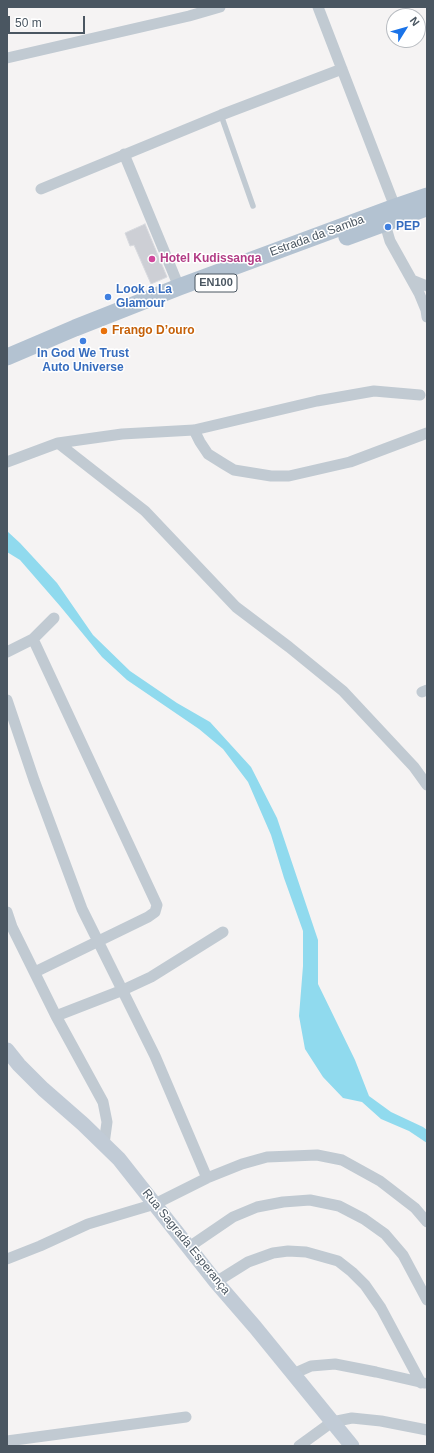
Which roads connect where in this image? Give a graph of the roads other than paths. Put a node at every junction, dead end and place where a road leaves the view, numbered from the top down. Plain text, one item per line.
1 (220, 7) edge
2 (318, 7) edge
3 (188, 12) edge
4 (7, 58) edge
5 (342, 69) junction
6 (221, 115) junction
7 (124, 154) junction
8 (41, 189) dead end
9 (427, 196) edge
10 (253, 206) dead end
11 (395, 207) junction
12 (427, 207) edge
13 (385, 224) junction
14 (412, 280) junction
15 (427, 286) edge
16 (179, 287) junction
17 (427, 317) edge
18 (7, 358) edge
19 (7, 366) edge
20 (420, 395) dead end
21 (194, 430) junction
22 (427, 433) edge
23 (58, 443) junction
24 (7, 462) edge
25 (54, 618) dead end
26 (33, 639) junction
27 (7, 652) edge
28 (7, 700) edge
29 (427, 785) edge
30 (7, 912) edge
31 (223, 932) dead end
32 (99, 942) junction
33 (35, 972) junction
34 (123, 990) junction
35 (56, 1016) junction
36 (7, 1050) edge
37 (104, 1144) junction
38 (207, 1178) junction
39 (155, 1204) junction
40 (427, 1222) edge
41 (189, 1247) junction
42 (7, 1259) edge
43 (216, 1282) junction
44 (427, 1300) edge
45 (293, 1374) junction
46 (424, 1383) edge
47 (186, 1417) dead end
48 (332, 1422) junction
49 (427, 1430) edge
50 (7, 1440) edge
51 (299, 1446) edge
52 (352, 1446) edge

1 - 3 street
2 - 5 street
3 - 4 street
5 - 6 street
5 - 11 street
6 - 7 street
6 - 10 lane
7 - 8 street
7 - 16 street
9 - 11 main road, Estrada da Samba / EN100
11 - 16 main road, Estrada da Samba / EN100
12 - 13 main road, Estrada da Samba / EN100
13 - 14 street
13 - 19 main road, Estrada da Samba / EN100
14 - 15 street
14 - 17 street
16 - 18 main road, Estrada da Samba / EN100
20 - 21 street
21 - 22 street
21 - 23 street
23 - 24 street
23 - 29 street
25 - 26 street
26 - 27 street
26 - 32 street
28 - 32 street
30 - 33 street
31 - 34 street
32 - 33 street
32 - 34 street
33 - 35 street
34 - 35 street
34 - 38 street
35 - 37 street
36 - 37 street, Rua Sagrada Esperança
37 - 39 street, Rua Sagrada Esperança
38 - 39 street
38 - 40 street
39 - 41 street, Rua Sagrada Esperança
39 - 42 street
41 - 43 street, Rua Sagrada Esperança
41 - 44 street
43 - 45 street, Rua Sagrada Esperança
43 - 46 street
45 - 46 street
45 - 48 street, Rua Sagrada Esperança
47 - 50 street
48 - 49 street
48 - 51 street
48 - 52 street, Rua Sagrada Esperança

